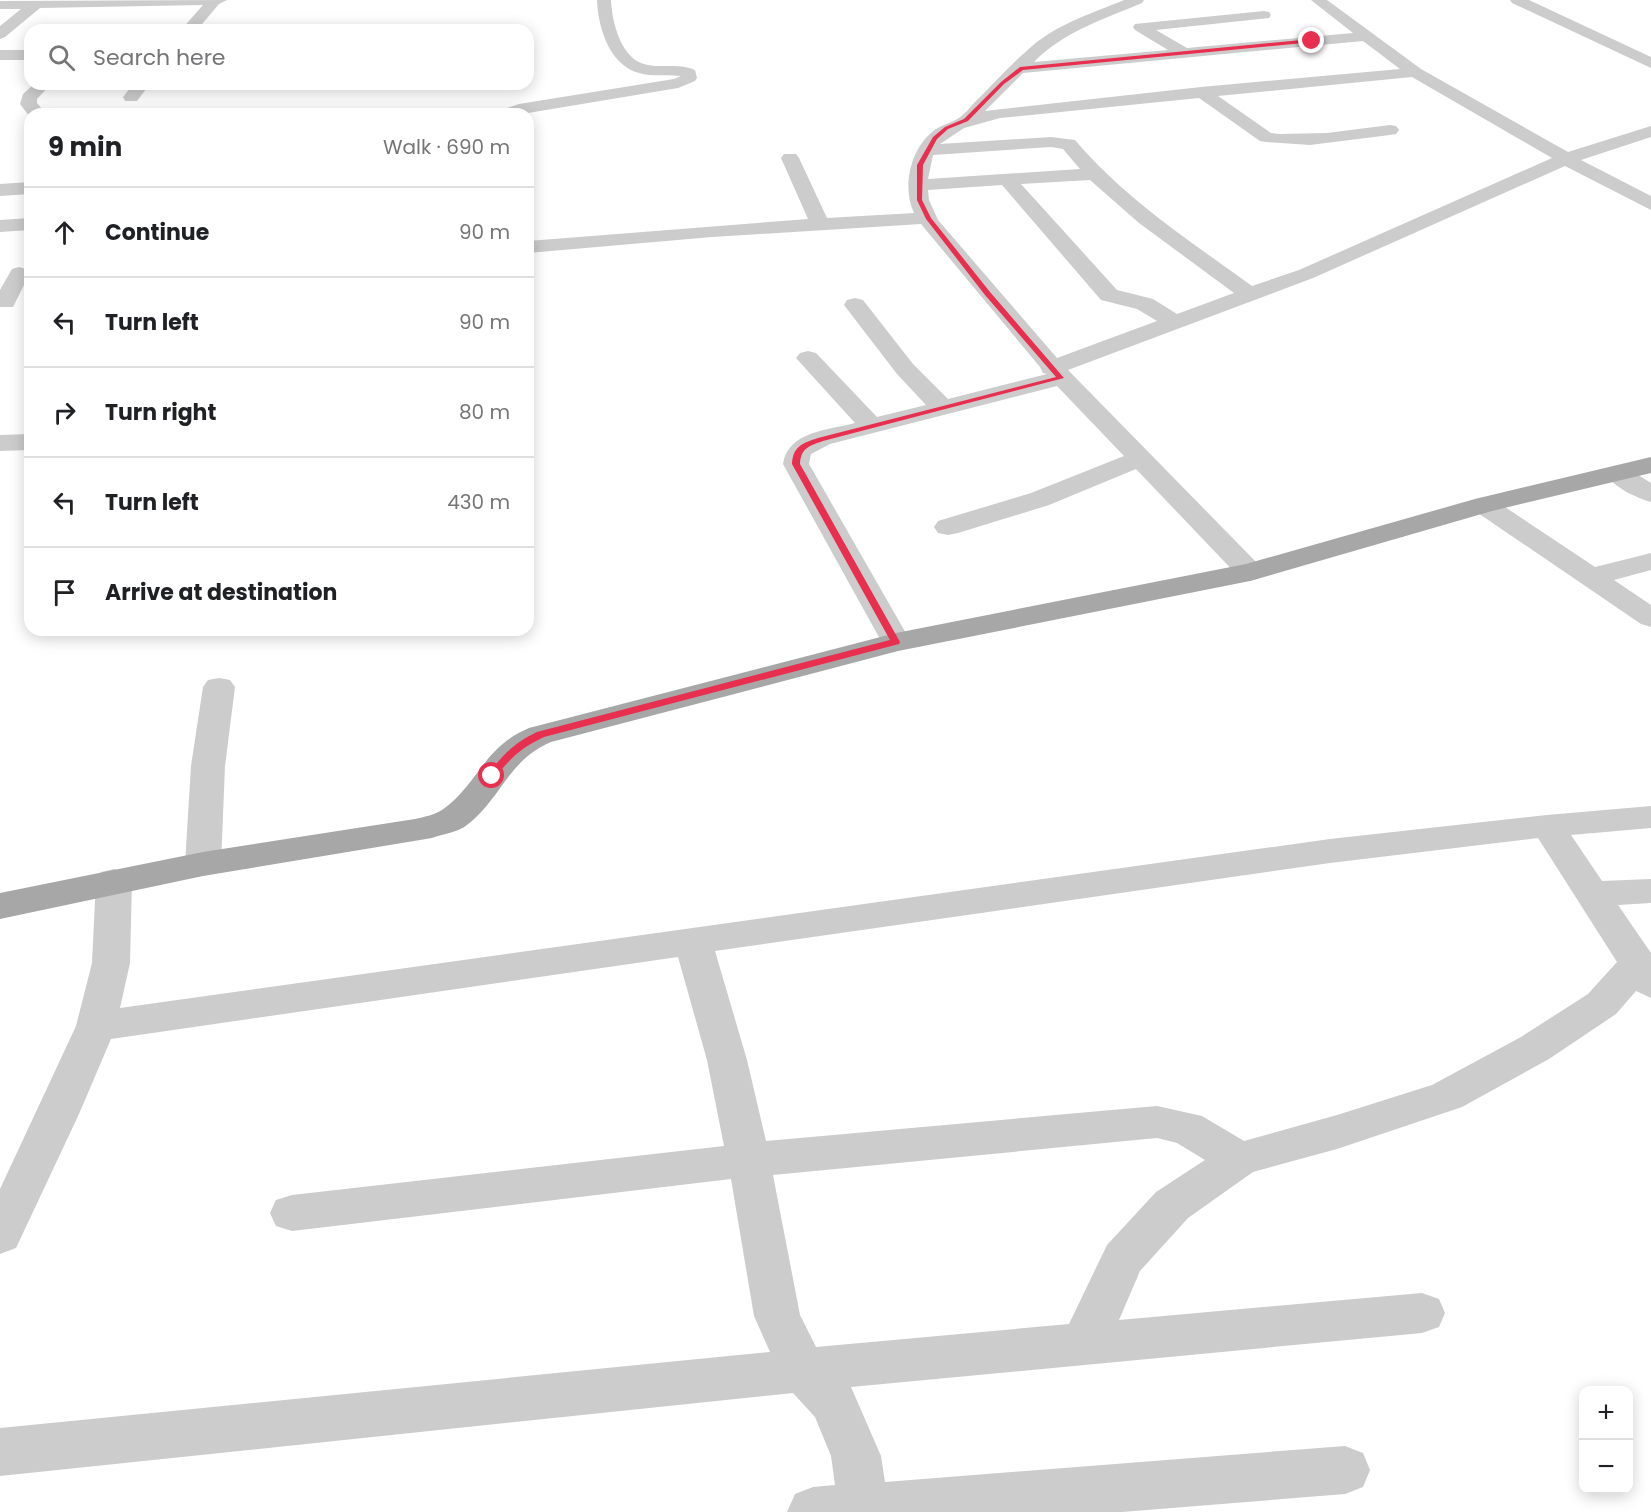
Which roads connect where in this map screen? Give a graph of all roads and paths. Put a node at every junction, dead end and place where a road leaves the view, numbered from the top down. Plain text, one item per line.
1 (215, 0) edge
2 (604, 0) edge
3 (1236, 0) edge
4 (1318, 0) edge
5 (1517, 0) edge
6 (123, 3) junction
7 (1136, 4) edge
8 (0, 5) edge
9 (35, 5) junction
10 (110, 16) dead end
11 (194, 24) edge
12 (1065, 31) junction
13 (1293, 31) dead end
14 (0, 34) edge
15 (1368, 36) junction
16 (1312, 41) junction
17 (1184, 53) junction
18 (0, 55) edge
19 (24, 55) edge
20 (1109, 60) junction
21 (1651, 63) edge
22 (1021, 68) junction
23 (1415, 72) junction
24 (1377, 75) junction
25 (37, 90) edge
26 (1201, 92) junction
27 (32, 108) edge
28 (530, 108) edge
29 (966, 120) junction
30 (1390, 130) dead end
31 (1651, 131) edge
32 (927, 150) junction
33 (790, 158) dead end
34 (1566, 159) junction
35 (1094, 174) junction
36 (1007, 180) junction
37 (919, 185) junction
38 (24, 188) edge
39 (0, 190) edge
40 (1651, 204) edge
41 (928, 218) junction
42 (24, 224) edge
43 (820, 224) junction
44 (0, 226) edge
45 (534, 247) edge
46 (16, 273) edge
47 (1249, 294) junction
48 (24, 300) edge
49 (3, 302) edge
50 (855, 305) dead end
51 (1176, 323) junction
52 (808, 357) dead end
53 (1056, 373) junction
54 (943, 408) junction
55 (871, 426) junction
56 (24, 442) edge
57 (0, 443) edge
58 (1139, 459) junction
59 (1651, 465) edge
60 (1618, 474) junction
61 (1651, 494) edge
62 (1484, 505) junction
63 (948, 527) dead end
64 (1651, 561) edge
65 (1250, 572) junction
66 (1591, 577) junction
67 (1651, 618) edge
68 (896, 642) junction
69 (219, 687) dead end
70 (1651, 817) edge
71 (1547, 826) junction
72 (202, 864) junction
73 (114, 881) junction
74 (1651, 891) edge
75 (1592, 894) junction
76 (0, 906) edge
77 (693, 942) junction
78 (1644, 974) edge
79 (96, 1026) junction
80 (1240, 1159) junction
81 (749, 1160) junction
82 (292, 1213) dead end
83 (0, 1235) edge
84 (1422, 1313) dead end
85 (1084, 1344) junction
86 (803, 1370) junction
87 (0, 1452) edge
88 (1345, 1470) dead end
89 (863, 1509) edge
90 (813, 1512) edge

1 - 6 street
1 - 11 street
2 - 28 street
3 - 17 street
4 - 15 street
5 - 21 street
6 - 9 street
6 - 10 street
7 - 12 street
8 - 9 street
9 - 14 street
12 - 20 street
12 - 22 street
13 - 16 street
15 - 16 street
15 - 23 street
16 - 17 street
16 - 24 street
17 - 20 street
18 - 19 street
20 - 22 street
22 - 29 street
23 - 24 street
23 - 34 street
24 - 26 street
25 - 27 street
26 - 29 street
26 - 30 street
29 - 32 street
31 - 34 street
32 - 35 street
32 - 37 street
33 - 43 street
34 - 40 street
34 - 47 street
35 - 36 street
35 - 47 street
36 - 37 street
36 - 51 street
37 - 41 street
38 - 39 street
41 - 43 street
41 - 53 street
42 - 44 street
43 - 45 street
46 - 49 street
47 - 51 street
48 - 49 street
50 - 54 street
51 - 53 street
52 - 55 street
53 - 54 street
53 - 58 street
54 - 55 street
55 - 68 street
56 - 57 street
58 - 63 street
58 - 65 street
59 - 60 main road
60 - 61 street
60 - 62 main road
62 - 65 main road
62 - 66 street
64 - 66 street
65 - 68 main road
66 - 67 street
68 - 72 main road
69 - 72 street
70 - 71 street
71 - 75 street
71 - 77 street
72 - 73 main road
73 - 76 main road
73 - 79 street
74 - 75 street
75 - 78 street
77 - 79 street
77 - 81 street
78 - 80 street
79 - 83 street
80 - 81 street
80 - 85 street
81 - 82 street
81 - 86 street
84 - 85 street
85 - 86 street
86 - 87 street
86 - 89 street
88 - 89 street
89 - 90 street

